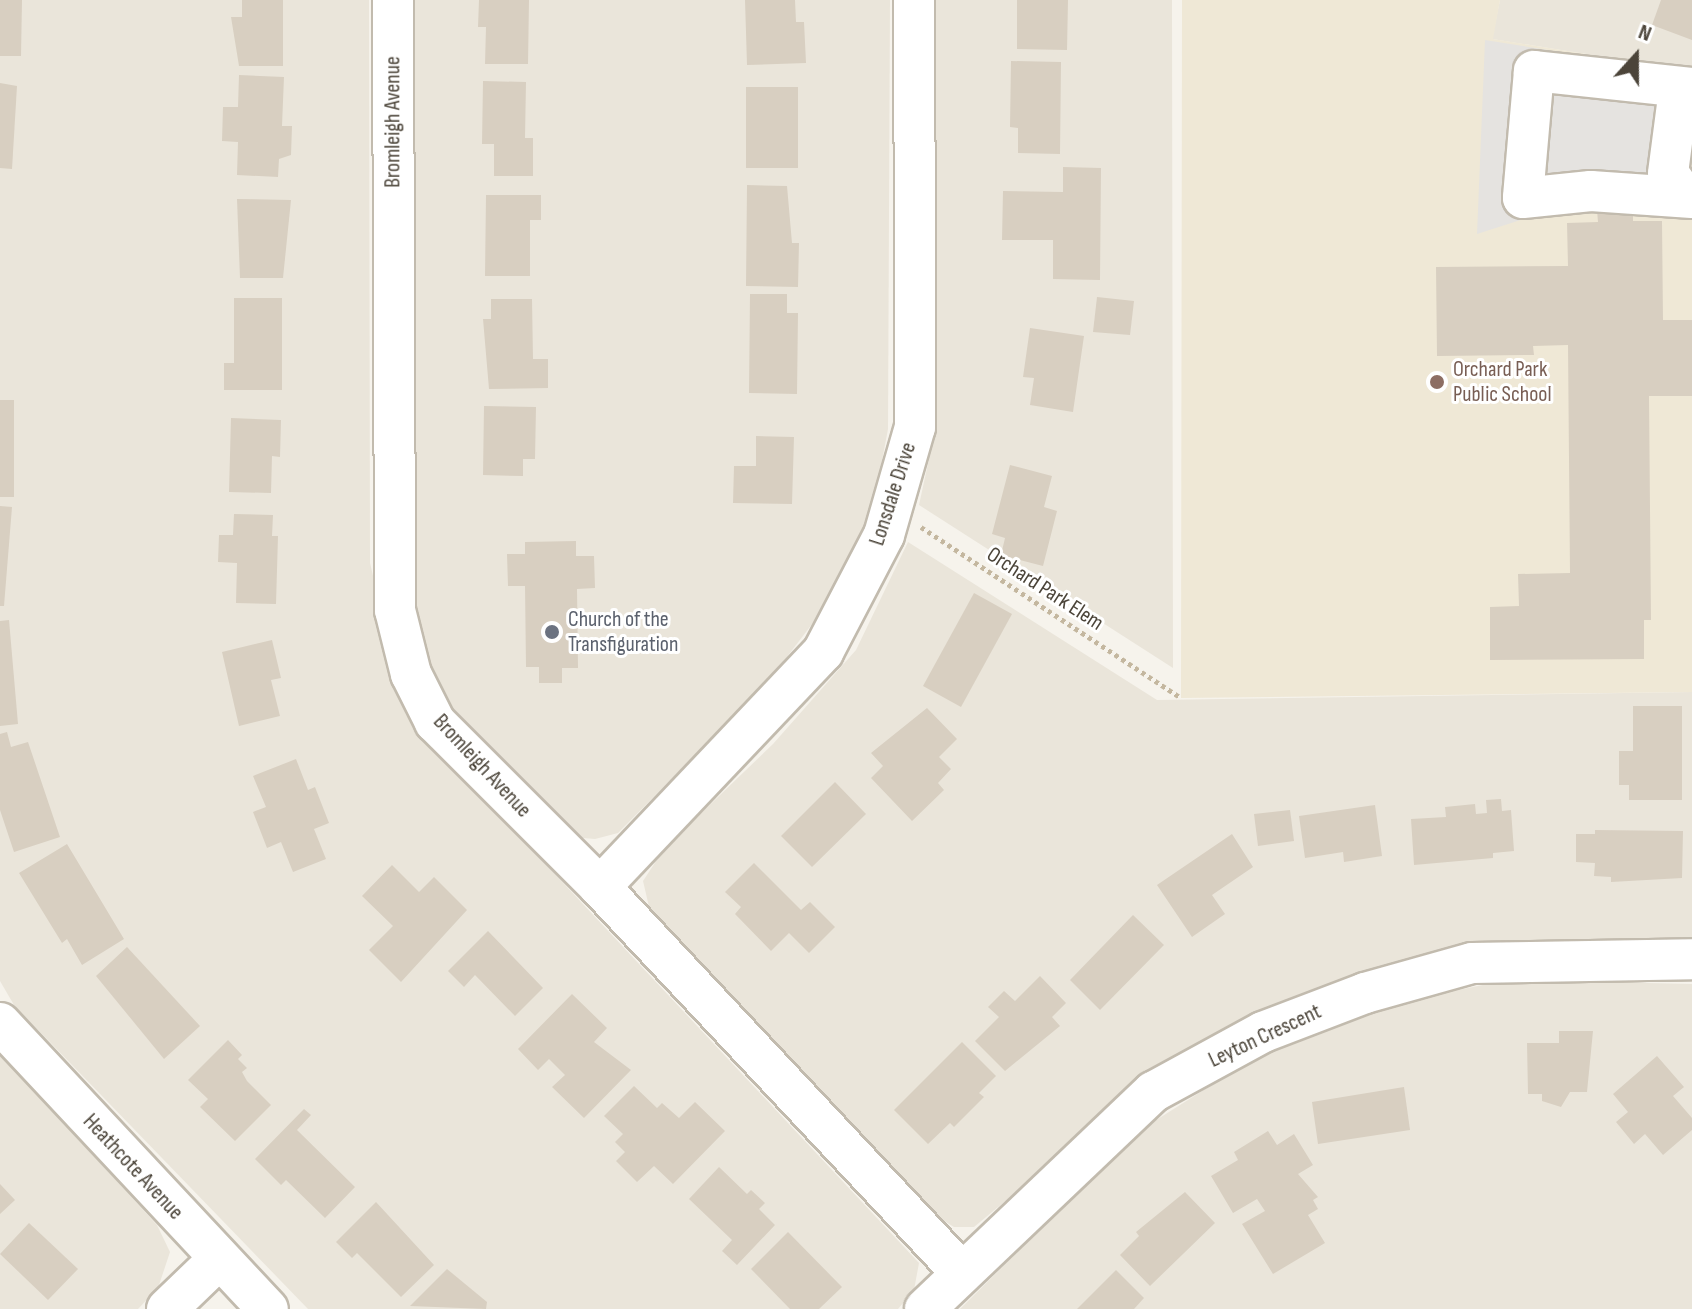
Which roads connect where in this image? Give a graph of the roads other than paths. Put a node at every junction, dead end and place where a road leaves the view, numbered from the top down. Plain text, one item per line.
1 (393, 0) edge
2 (914, 0) edge
3 (1692, 91) edge
4 (1688, 198) edge
5 (600, 887) junction
6 (1692, 959) edge
7 (0, 1023) edge
8 (218, 1260) junction
9 (962, 1273) junction
10 (167, 1309) edge
11 (268, 1309) edge
12 (925, 1309) edge

1 - 5 street, Bromleigh Avenue
2 - 5 street, Lonsdale Drive
3 - 4 street
3 - 4 street
5 - 9 street, Bromleigh Avenue
6 - 9 street, Leyton Crescent
7 - 8 street, Heathcote Avenue
8 - 10 street
8 - 11 street, Heathcote Avenue
9 - 12 street, Leyton Crescent

